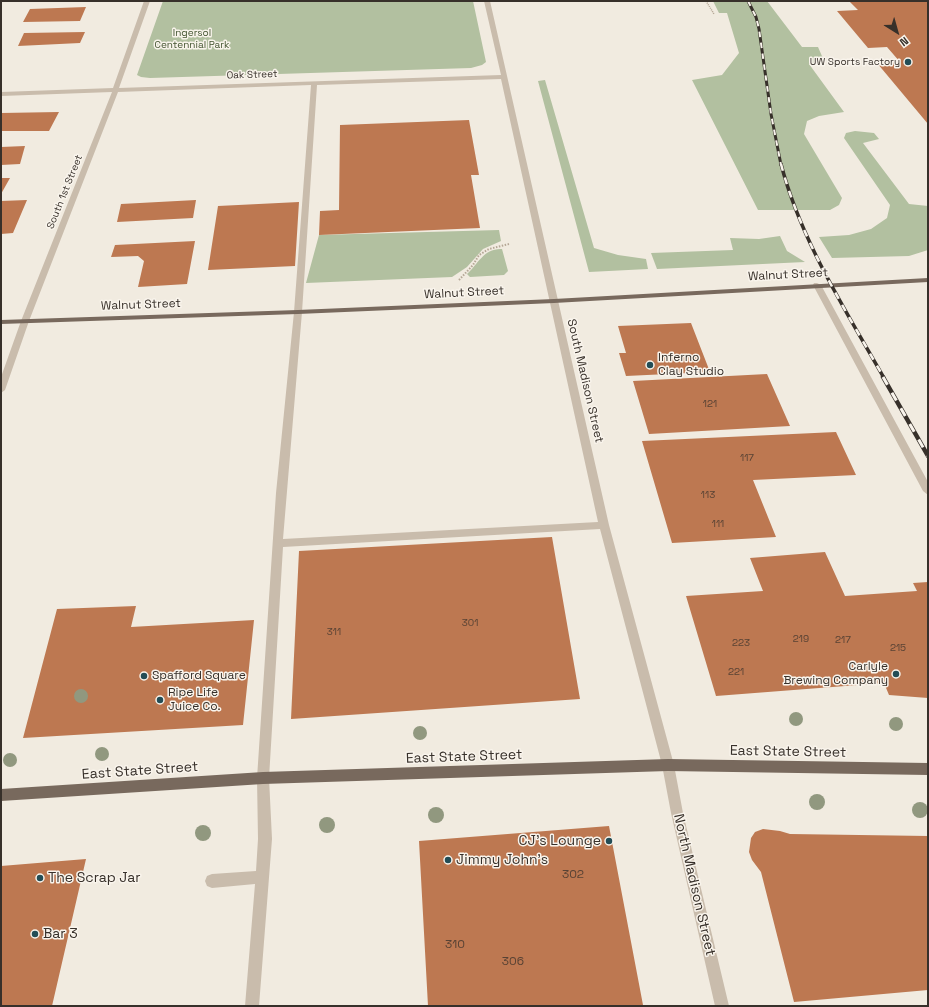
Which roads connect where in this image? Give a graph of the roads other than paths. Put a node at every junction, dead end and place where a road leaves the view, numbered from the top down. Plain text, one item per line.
1 (147, 1) edge
2 (487, 1) edge
3 (503, 77) junction
4 (314, 83) junction
5 (116, 89) junction
6 (1, 94) edge
7 (928, 280) edge
8 (817, 285) junction
9 (554, 301) junction
10 (298, 312) junction
11 (25, 321) junction
12 (1, 322) edge
13 (1, 390) edge
14 (928, 491) edge
15 (604, 525) junction
16 (279, 543) junction
17 (668, 765) junction
18 (928, 769) edge
19 (263, 778) junction
20 (1, 795) edge
21 (261, 877) junction
22 (212, 881) dead end
23 (252, 1006) edge
24 (722, 1006) edge

1 - 5 street, South 1st Street
2 - 3 street, South Madison Street
3 - 4 street, Oak Street
3 - 9 street, South Madison Street
4 - 5 street, Oak Street
4 - 10 street
5 - 6 street, Oak Street
5 - 11 street, South 1st Street
7 - 8 main road, Walnut Street
8 - 9 main road, Walnut Street
8 - 14 street
9 - 10 main road, Walnut Street
9 - 15 street, South Madison Street
10 - 11 main road, Walnut Street
10 - 16 street
11 - 12 main road, Walnut Street
11 - 13 street, South 1st Street
15 - 16 street
15 - 17 street, South Madison Street
16 - 19 street
17 - 18 main road, East State Street
17 - 19 main road, East State Street
17 - 24 street, North Madison Street
19 - 20 main road, East State Street
19 - 21 street
21 - 22 street
21 - 23 street

